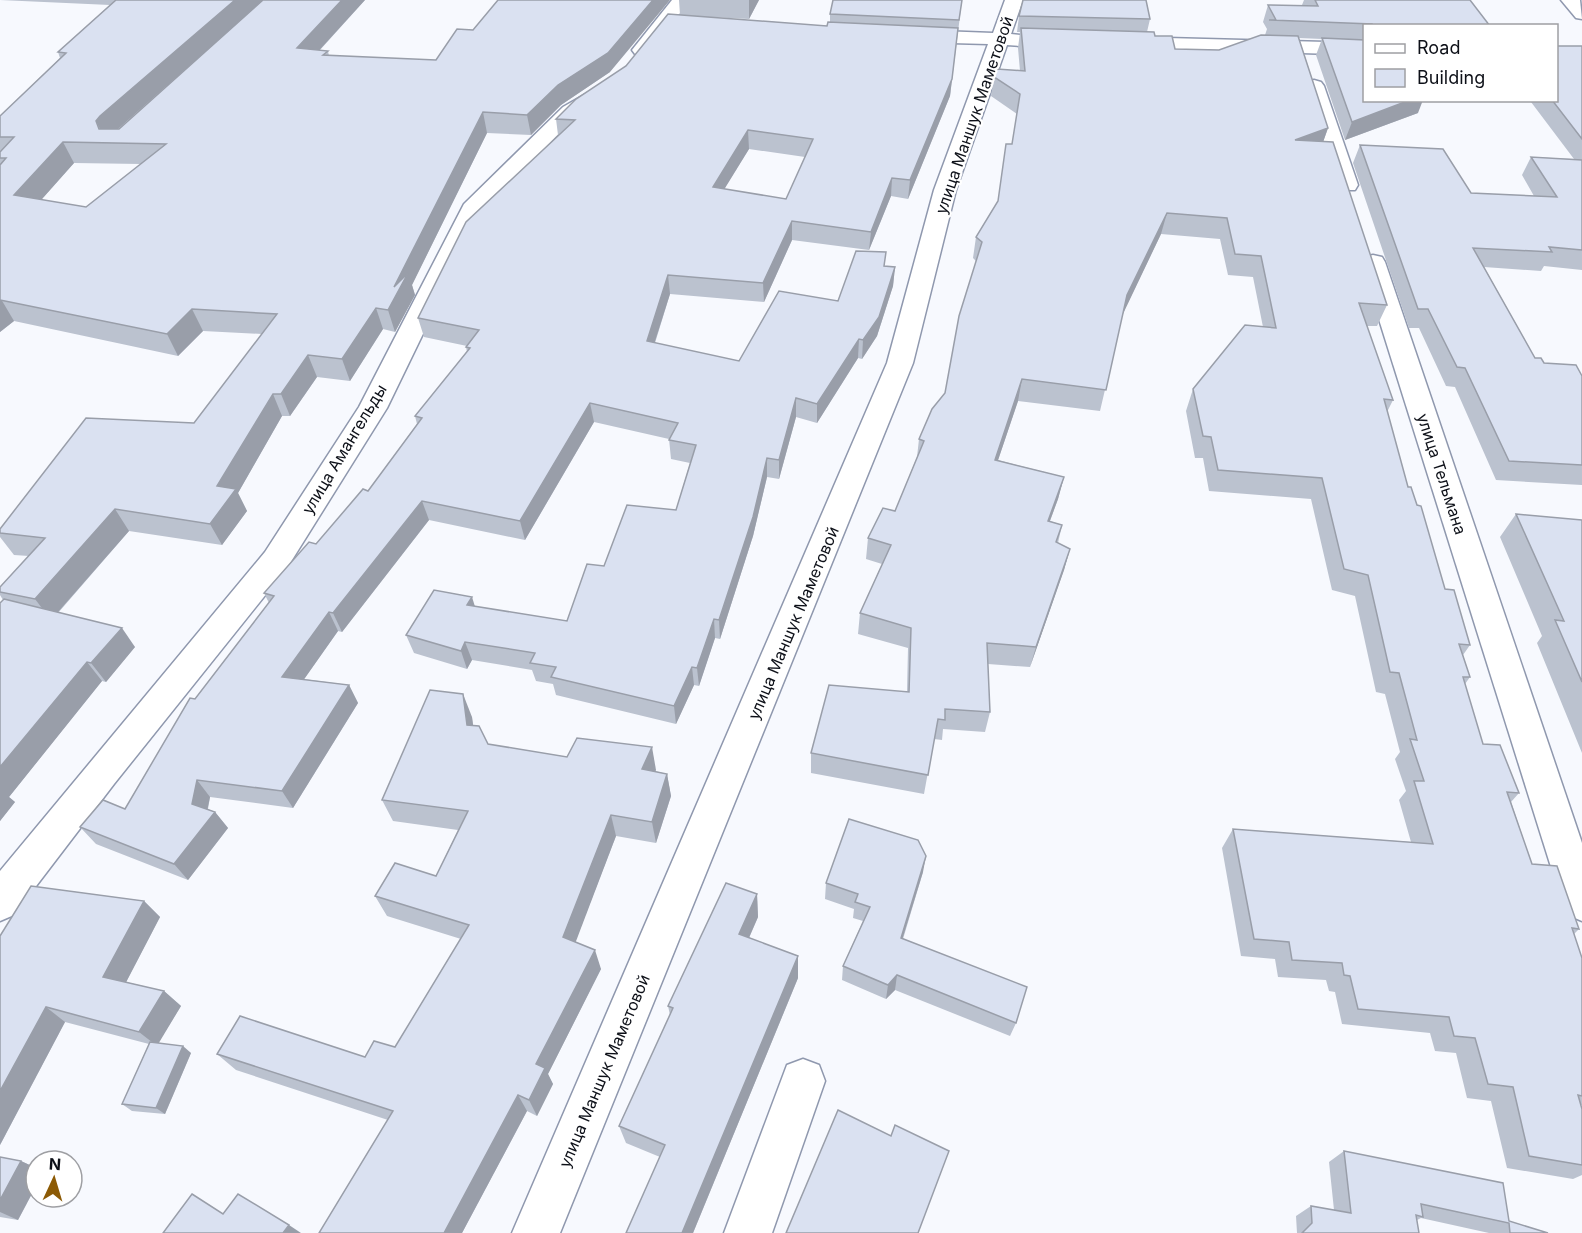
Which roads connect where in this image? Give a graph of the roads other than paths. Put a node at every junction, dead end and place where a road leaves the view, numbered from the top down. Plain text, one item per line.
1 (1014, 0) edge
2 (1570, 0) edge
3 (1582, 14) edge
4 (677, 16) edge
5 (900, 35) edge
6 (1001, 38) junction
7 (1034, 41) edge
8 (1115, 43) edge
9 (1301, 47) junction
10 (1363, 49) edge
11 (0, 902) edge
12 (1582, 902) edge
13 (803, 1082) dead end
14 (536, 1233) edge
15 (748, 1233) edge

1 - 6 street, улица Маншук Маметовой
2 - 3 street
4 - 11 street, улица Амангельды
5 - 6 street
6 - 7 street
6 - 14 street, улица Маншук Маметовой
8 - 9 street
9 - 10 street
9 - 12 street, улица Тельмана
13 - 15 street

